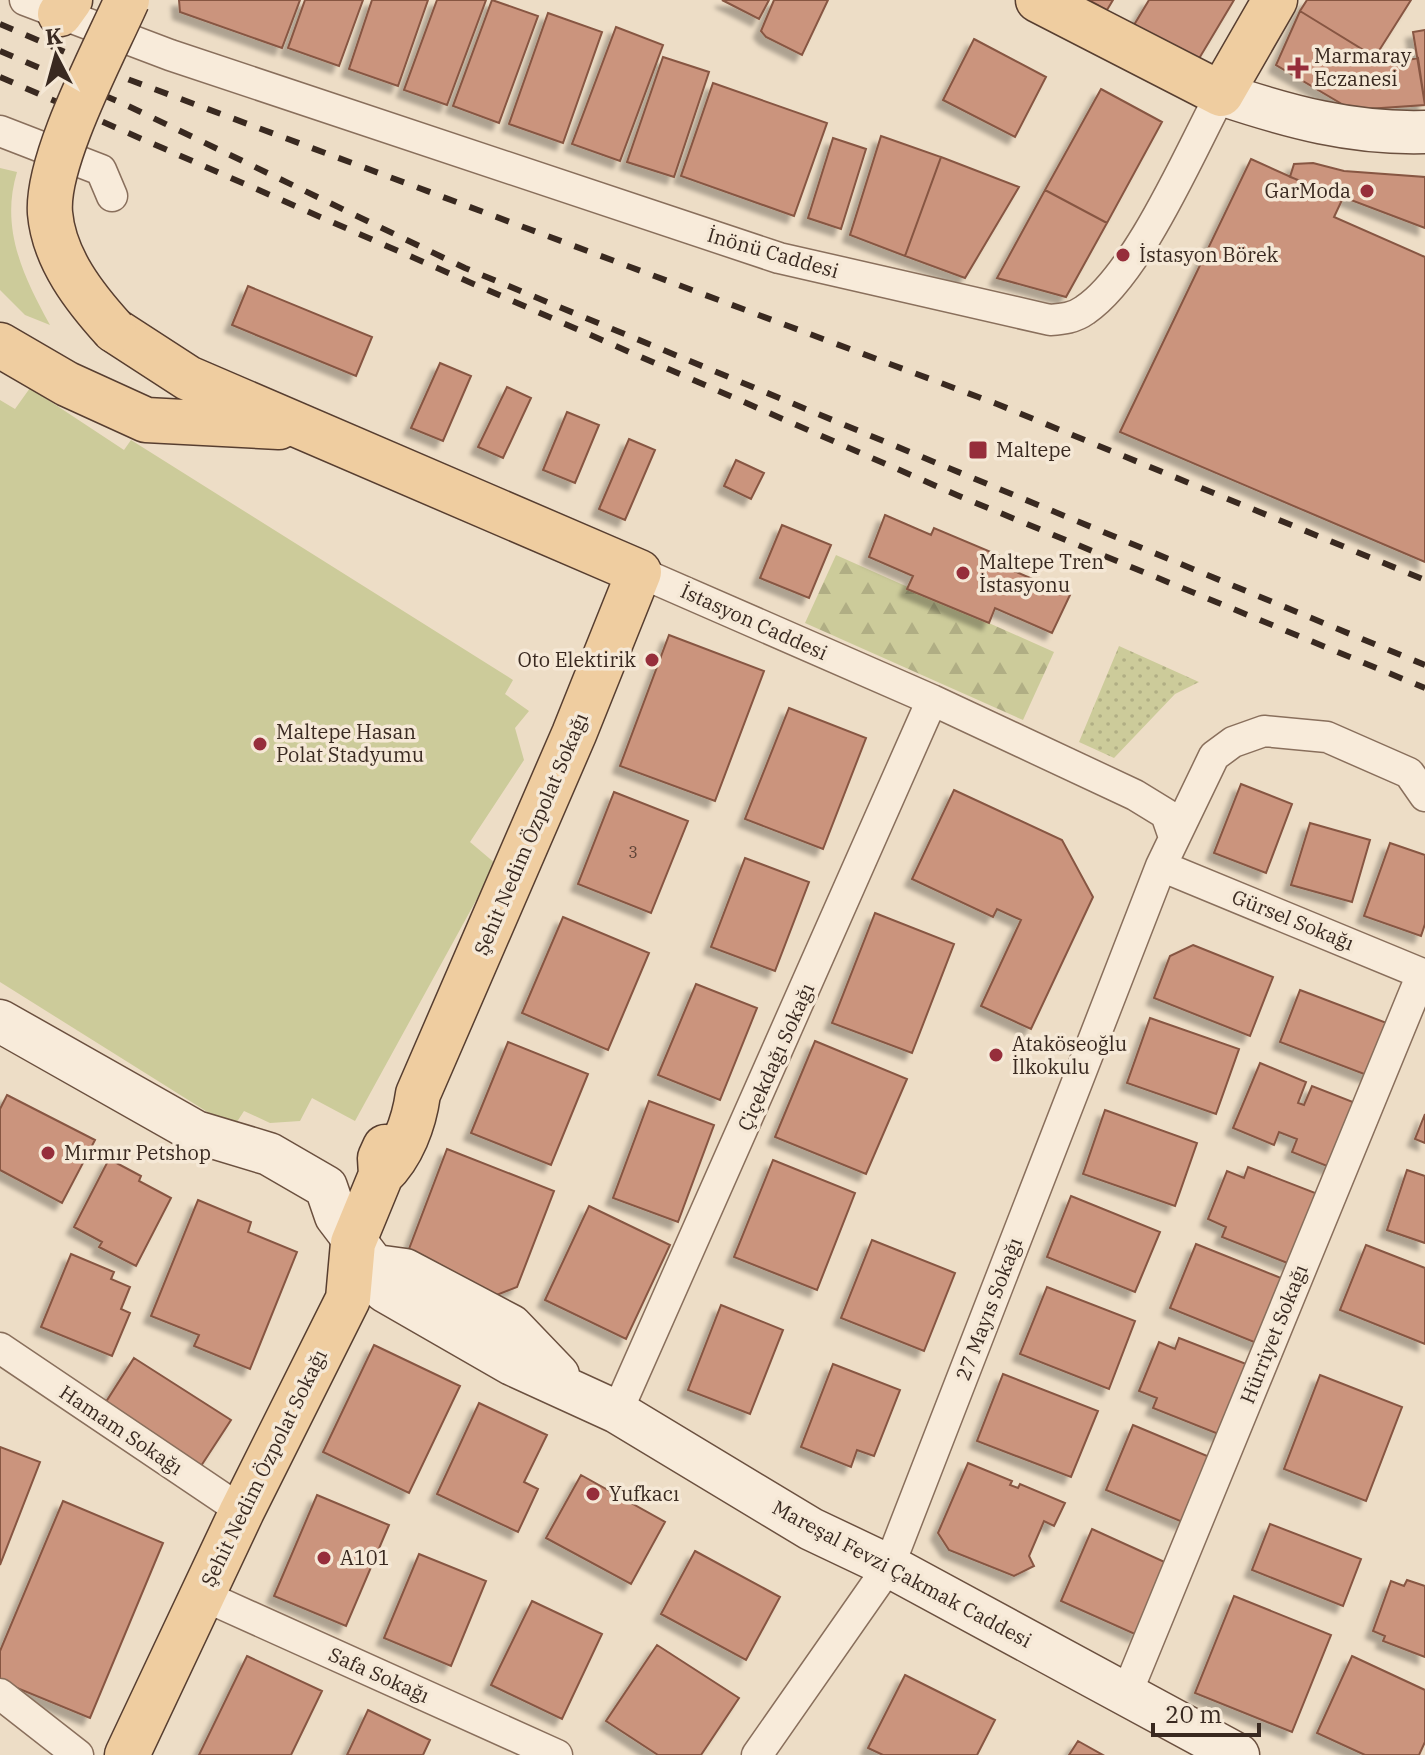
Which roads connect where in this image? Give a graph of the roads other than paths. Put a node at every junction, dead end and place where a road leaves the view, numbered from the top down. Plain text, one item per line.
1 (1038, 0) edge
2 (1275, 0) edge
3 (52, 5) edge
4 (124, 18) edge
5 (1221, 94) junction
6 (0, 131) edge
7 (1425, 132) edge
8 (112, 196) dead end
9 (0, 345) edge
10 (314, 429) junction
11 (639, 572) junction
12 (932, 700) junction
13 (1425, 796) edge
14 (1174, 837) junction
15 (1161, 866) junction
16 (1424, 974) edge
17 (0, 1021) edge
18 (354, 1241) junction
19 (0, 1348) edge
20 (617, 1412) junction
21 (242, 1511) junction
22 (889, 1566) junction
23 (202, 1595) junction
24 (0, 1694) edge
25 (1126, 1695) junction
26 (78, 1755) edge
27 (127, 1755) edge
28 (557, 1755) edge
29 (757, 1755) edge
30 (1238, 1755) edge

1 - 5 main road
2 - 5 main road, İnönü Caddesi
3 - 4 street, İnönü Caddesi
4 - 5 street, İnönü Caddesi
4 - 10 main road, İstasyon Caddesi, bridge
5 - 7 street
6 - 8 street
9 - 10 main road
10 - 11 main road, İstasyon Caddesi
11 - 12 street, İstasyon Caddesi
11 - 18 main road, Şehit Nedim Özpolat Sokağı
12 - 14 street, İstasyon Caddesi
12 - 20 street, Çiçekdağı Sokağı
13 - 14 street, 27 Mayıs Sokağı
14 - 15 street, 27 Mayıs Sokağı
15 - 16 street, Gürsel Sokağı
15 - 22 street, 27 Mayıs Sokağı
16 - 25 street, Hürriyet Sokağı
17 - 18 street
18 - 20 street, Mareşal Fevzi Çakmak Caddesi
18 - 21 main road, Şehit Nedim Özpolat Sokağı
19 - 21 street, Hamam Sokağı
20 - 22 street, Mareşal Fevzi Çakmak Caddesi
21 - 23 main road, Şehit Nedim Özpolat Sokağı
22 - 25 street, Mareşal Fevzi Çakmak Caddesi
22 - 29 street, 27 Mayıs Sokağı
23 - 27 main road, Şehit Nedim Özpolat Sokağı
23 - 28 street, Safa Sokağı
24 - 26 street
25 - 30 street, Mareşal Fevzi Çakmak Caddesi

